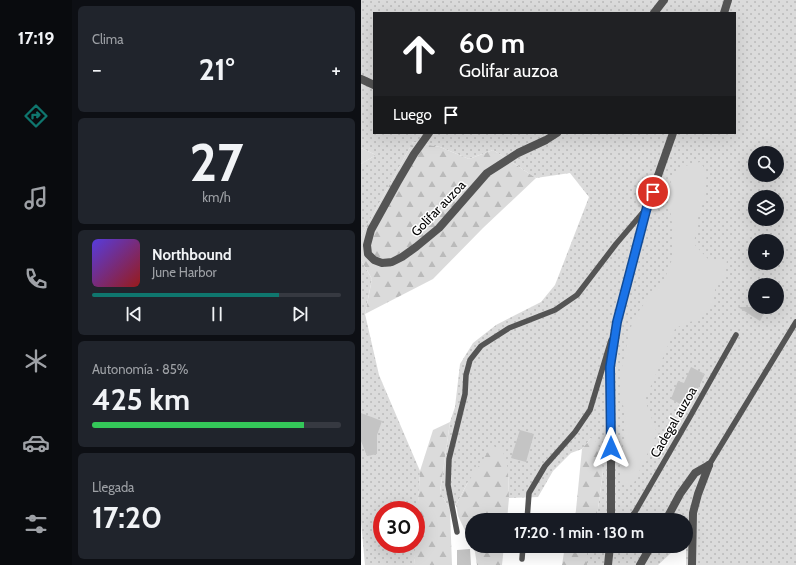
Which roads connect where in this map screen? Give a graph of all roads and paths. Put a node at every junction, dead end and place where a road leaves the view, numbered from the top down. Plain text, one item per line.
1 (664, 0) edge
2 (728, 0) edge
3 (655, 12) edge
4 (724, 12) edge
5 (361, 79) edge
6 (373, 85) edge
7 (428, 134) edge
8 (555, 134) edge
9 (673, 134) edge
10 (647, 207) junction
11 (617, 322) junction
12 (796, 322) edge
13 (736, 335) dead end
14 (709, 465) junction
15 (528, 513) edge
16 (611, 513) edge
17 (634, 513) edge
18 (670, 513) edge
19 (457, 532) dead end
20 (522, 553) edge
21 (609, 553) edge
22 (647, 553) edge
23 (522, 559) dead end
24 (608, 565) edge
25 (640, 565) edge
26 (692, 565) edge

1 - 3 street
2 - 4 street
5 - 6 street
7 - 8 street, Golifar auzoa
9 - 10 street
10 - 11 street
10 - 19 lane
11 - 15 lane
11 - 16 street
12 - 14 lane
13 - 17 lane, Cadegal auzoa
14 - 18 street
14 - 26 street
20 - 23 lane
21 - 24 street
22 - 25 street

